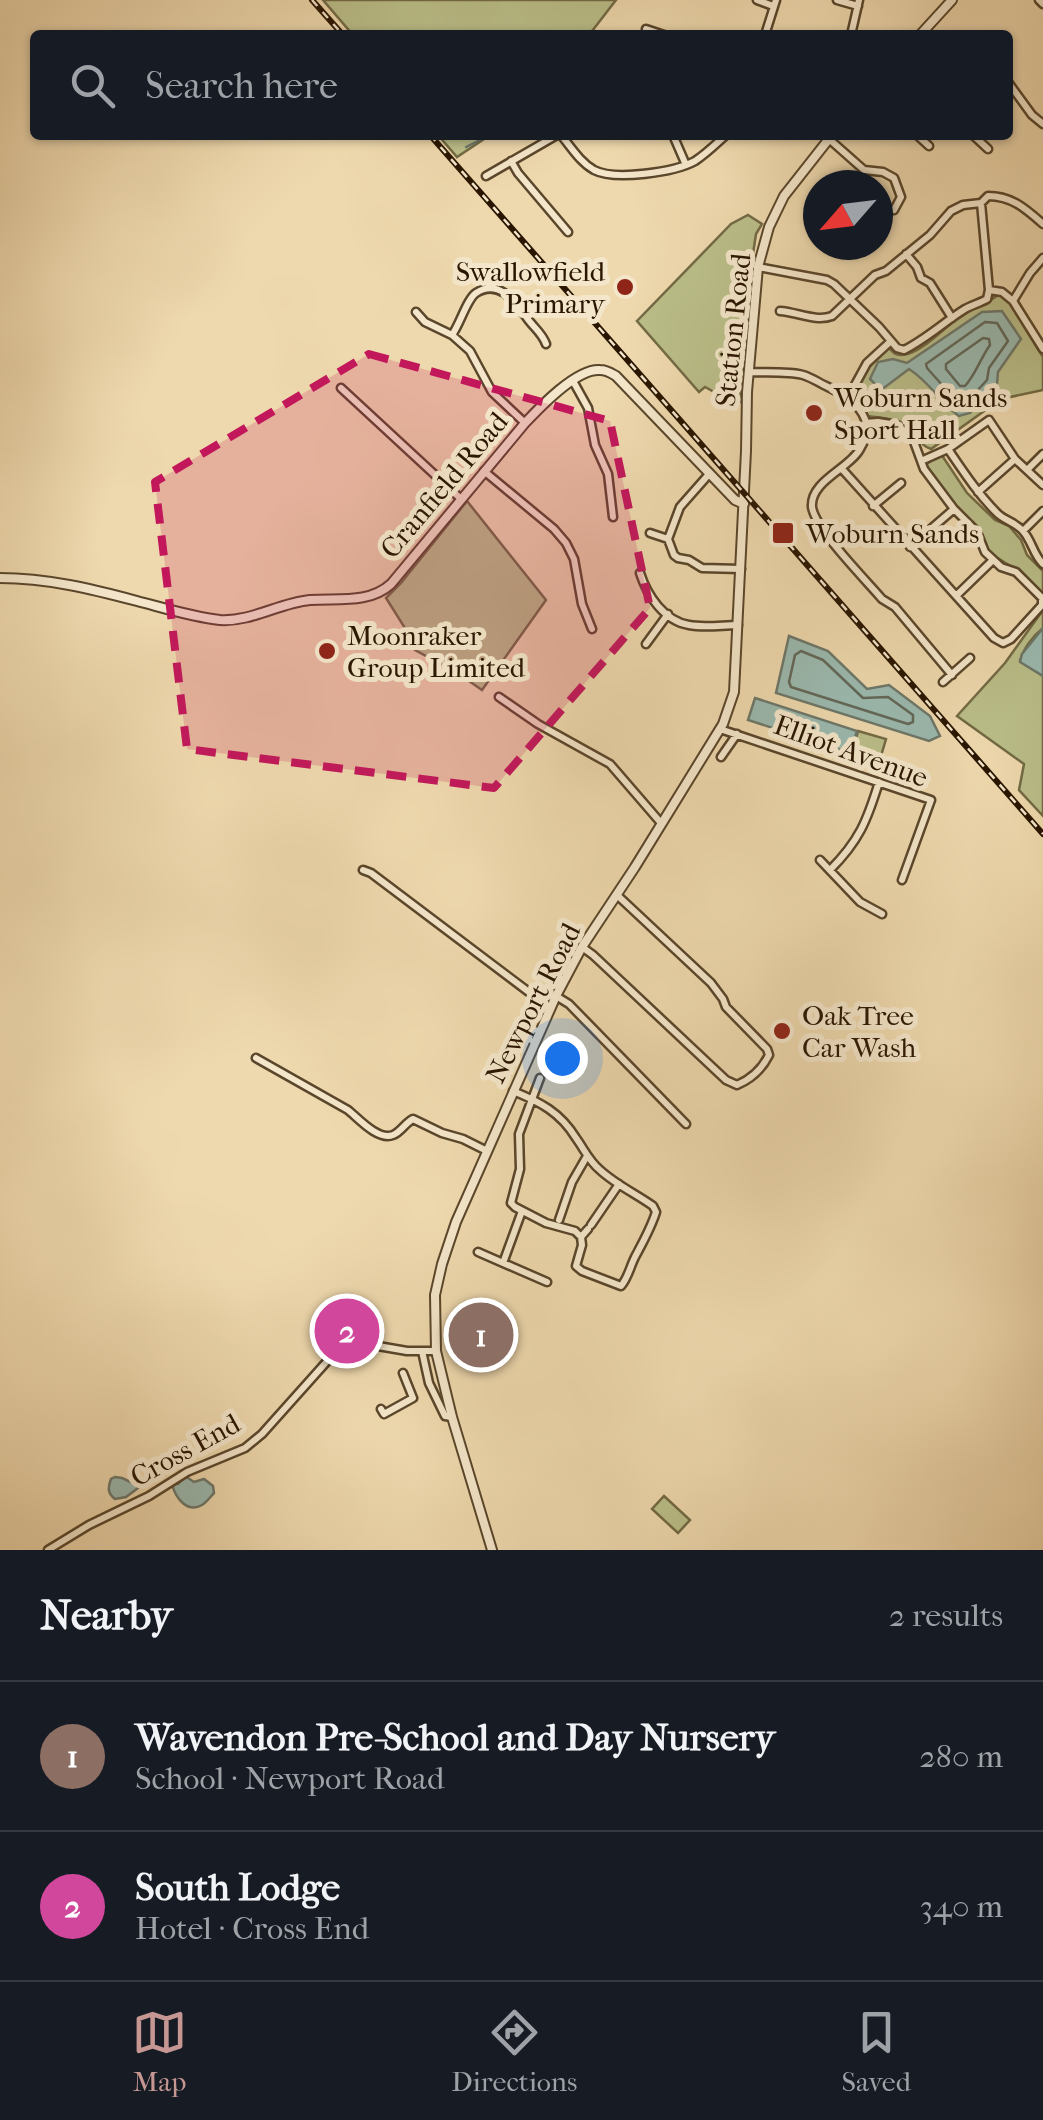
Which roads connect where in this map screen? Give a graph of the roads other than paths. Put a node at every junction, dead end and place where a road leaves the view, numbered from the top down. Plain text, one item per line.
1 (756, 0) edge
2 (837, 0) edge
3 (952, 0) edge
4 (774, 3) edge
5 (858, 3) edge
6 (646, 29) dead end
7 (649, 30) edge
8 (766, 30) edge
9 (851, 30) edge
10 (925, 30) edge
11 (1013, 89) edge
12 (1043, 124) edge
13 (550, 140) edge
14 (564, 140) edge
15 (675, 140) edge
16 (720, 140) edge
17 (828, 140) edge
18 (833, 140) edge
19 (922, 140) edge
20 (978, 140) edge
21 (928, 146) dead end
22 (988, 150) dead end
23 (512, 162) junction
24 (686, 165) junction
25 (486, 176) dead end
26 (982, 203) junction
27 (894, 210) dead end
28 (1043, 224) edge
29 (568, 232) dead end
30 (906, 254) junction
31 (1043, 258) edge
32 (758, 267) junction
33 (483, 276) dead end
34 (489, 288) junction
35 (988, 290) junction
36 (851, 299) junction
37 (1013, 301) junction
38 (416, 312) dead end
39 (780, 312) dead end
40 (952, 318) junction
41 (452, 335) junction
42 (891, 341) junction
43 (1042, 343) edge
44 (546, 344) dead end
45 (748, 372) junction
46 (573, 381) junction
47 (341, 388) dead end
48 (849, 396) junction
49 (525, 423) junction
50 (865, 423) junction
51 (948, 449) junction
52 (1043, 454) edge
53 (1015, 459) junction
54 (921, 461) junction
55 (842, 469) junction
56 (1028, 470) junction
57 (484, 471) junction
58 (710, 473) junction
59 (901, 483) dead end
60 (1043, 485) edge
61 (744, 491) joint
62 (978, 492) junction
63 (462, 500) junction
64 (744, 504) junction
65 (873, 506) junction
66 (954, 508) junction
67 (1043, 511) edge
68 (613, 517) dead end
69 (1023, 531) junction
70 (650, 533) dead end
71 (668, 538) junction
72 (910, 548) junction
73 (993, 560) junction
74 (1043, 564) edge
75 (741, 569) junction
76 (640, 573) dead end
77 (0, 578) edge
78 (957, 595) junction
79 (668, 614) junction
80 (738, 626) junction
81 (592, 629) dead end
82 (646, 644) dead end
83 (970, 658) dead end
84 (952, 674) junction
85 (943, 682) dead end
86 (499, 697) dead end
87 (720, 729) junction
88 (736, 734) junction
89 (721, 757) dead end
90 (880, 782) junction
91 (661, 823) junction
92 (820, 860) dead end
93 (363, 870) dead end
94 (830, 870) junction
95 (902, 880) dead end
96 (618, 895) junction
97 (882, 914) dead end
98 (582, 947) junction
99 (556, 996) junction
100 (550, 1008) junction
101 (256, 1058) dead end
102 (540, 1078) dead end
103 (513, 1092) junction
104 (531, 1099) junction
105 (686, 1124) dead end
106 (486, 1151) junction
107 (587, 1156) junction
108 (619, 1184) junction
109 (522, 1211) junction
110 (559, 1220) dead end
111 (581, 1237) junction
112 (478, 1252) dead end
113 (503, 1263) junction
114 (547, 1282) dead end
115 (422, 1351) junction
116 (436, 1351) junction
117 (402, 1373) dead end
118 (381, 1409) dead end
119 (452, 1416) junction
120 (48, 1550) edge
121 (492, 1550) edge

1 - 4 street
2 - 5 street
3 - 10 street
4 - 8 street
5 - 9 street
6 - 7 street
11 - 12 street
13 - 23 street
14 - 24 street
15 - 24 street
16 - 24 street
17 - 32 street, Station Road
18 - 27 street
19 - 21 street
20 - 22 street
23 - 25 street
23 - 29 street
26 - 28 street
26 - 30 street
26 - 35 street
30 - 36 street
30 - 40 street
31 - 37 street
32 - 36 street
32 - 45 street, Station Road
33 - 34 street
34 - 41 street
34 - 44 street
35 - 37 street
35 - 40 street
36 - 39 street
36 - 42 street
37 - 43 street
38 - 41 street
40 - 42 street
41 - 49 street
42 - 48 street
45 - 48 street
45 - 61 street, Station Road
46 - 49 street, Cranfield Road
46 - 58 street
46 - 68 street
47 - 63 street
48 - 50 street
49 - 57 street, Cranfield Road
50 - 54 street
50 - 55 street
51 - 53 street
51 - 54 street
51 - 62 street
52 - 56 street
53 - 56 street
53 - 62 street
54 - 66 street
55 - 65 street
55 - 84 street
56 - 60 street
57 - 63 street, Cranfield Road
57 - 81 street
58 - 64 street
58 - 71 street
59 - 65 street
61 - 64 street, Newport Road
62 - 69 street
63 - 77 street, Cranfield Road
64 - 75 street, Newport Road
65 - 72 street
66 - 72 street
66 - 73 street
67 - 69 street
69 - 74 street
70 - 71 street
71 - 75 street
72 - 78 street
73 - 78 street
73 - 78 street
75 - 80 street, Newport Road
76 - 79 street
79 - 80 street
79 - 82 street
80 - 87 street, Newport Road
83 - 84 street
84 - 85 street
86 - 91 street
87 - 88 street, Elliot Avenue
87 - 91 street, Newport Road
88 - 89 street, Elliot Avenue
88 - 90 street, Elliot Avenue
90 - 94 street
90 - 95 street, Elliot Avenue
91 - 96 street, Newport Road
92 - 94 street
93 - 100 street
94 - 97 street
96 - 98 street, Newport Road
96 - 98 street
98 - 99 street, Newport Road
99 - 100 street, Newport Road
99 - 105 street
100 - 103 street, Newport Road
101 - 106 street
102 - 104 street
103 - 104 street
103 - 106 street, Newport Road
104 - 107 street
104 - 109 street
106 - 116 street, Newport Road
107 - 108 street
107 - 110 street
108 - 111 street
108 - 111 street
109 - 111 street
109 - 113 street
112 - 113 street
113 - 114 street
115 - 116 street, Cross End
115 - 119 street
115 - 120 street, Cross End
116 - 119 street, Newport Road
117 - 118 street
119 - 121 street, Newport Road

